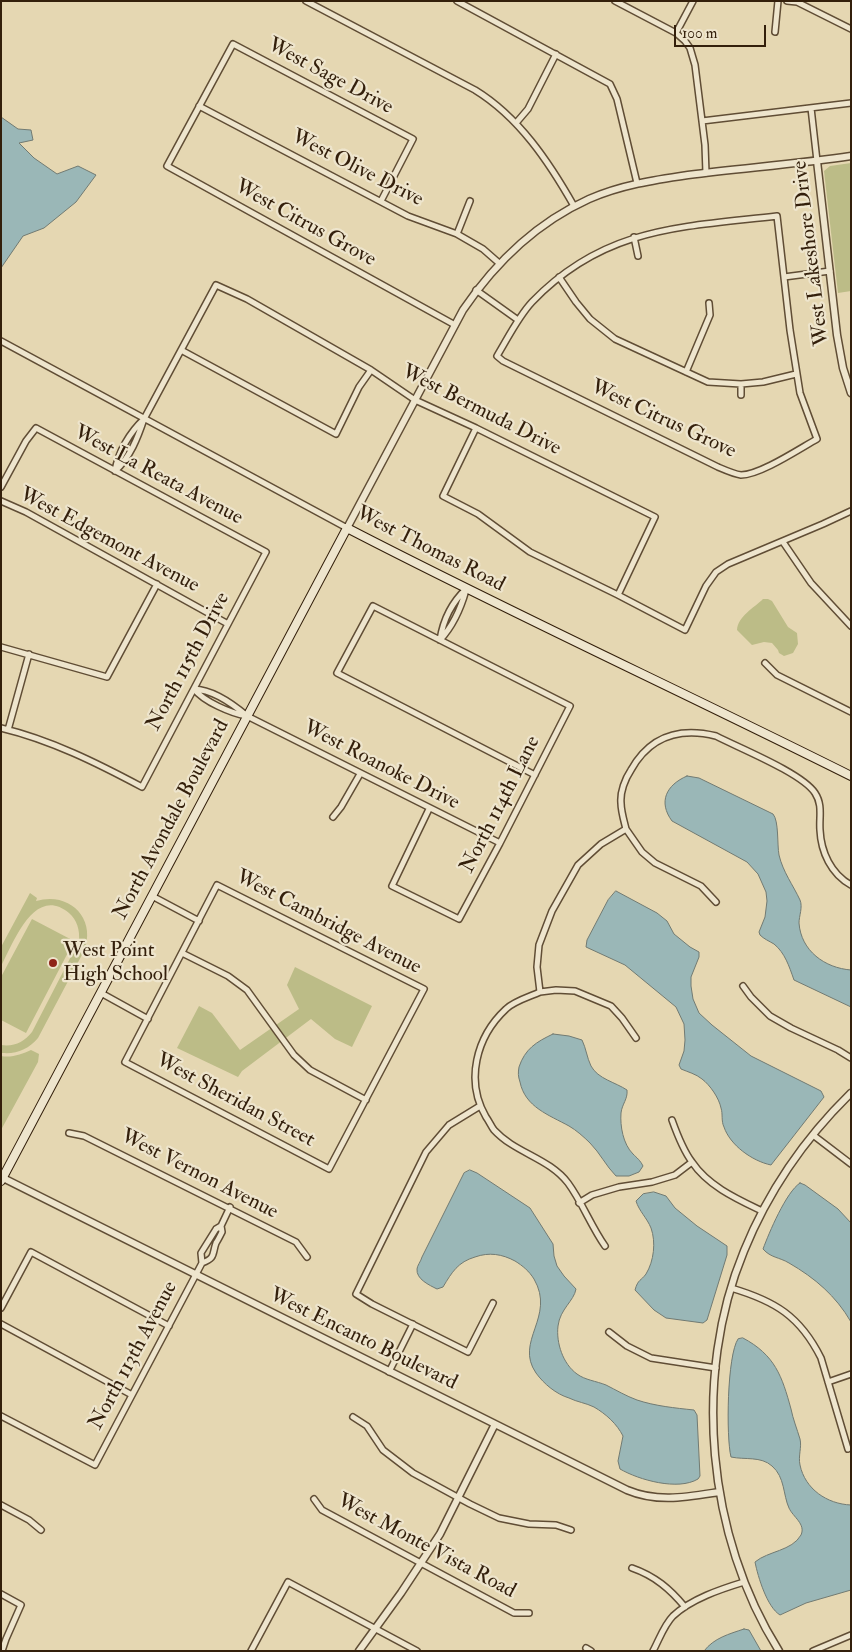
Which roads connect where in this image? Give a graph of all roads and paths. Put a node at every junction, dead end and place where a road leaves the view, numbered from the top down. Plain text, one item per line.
1 (306, 1) edge
2 (457, 1) edge
3 (615, 1) edge
4 (693, 1) edge
5 (778, 1) edge
6 (787, 1) edge
7 (851, 28) edge
8 (775, 32) dead end
9 (676, 33) junction
10 (556, 54) junction
11 (851, 104) edge
12 (199, 106) junction
13 (811, 108) junction
14 (702, 121) junction
15 (516, 123) junction
16 (851, 156) edge
17 (817, 161) junction
18 (706, 173) junction
19 (637, 183) junction
20 (381, 201) junction
21 (470, 201) dead end
22 (574, 206) junction
23 (457, 234) junction
24 (634, 237) junction
25 (638, 256) dead end
26 (499, 263) junction
27 (830, 271) junction
28 (558, 277) junction
29 (784, 277) junction
30 (476, 290) junction
31 (709, 302) dead end
32 (518, 320) junction
33 (455, 325) junction
34 (1, 341) edge
35 (181, 350) junction
36 (371, 370) junction
37 (686, 372) junction
38 (796, 374) junction
39 (741, 384) junction
40 (851, 393) edge
41 (741, 395) dead end
42 (415, 400) junction
43 (144, 419) junction
44 (476, 428) junction
45 (115, 471) junction
46 (1, 487) edge
47 (1, 501) edge
48 (851, 511) edge
49 (347, 528) junction
50 (783, 542) junction
51 (266, 552) joint
52 (156, 584) junction
53 (467, 588) junction
54 (618, 595) junction
55 (228, 624) junction
56 (851, 626) edge
57 (440, 640) junction
58 (1, 647) edge
59 (29, 654) junction
60 (766, 663) dead end
61 (194, 689) junction
62 (851, 712) edge
63 (247, 716) junction
64 (1, 728) edge
65 (8, 730) junction
66 (360, 774) junction
67 (535, 775) junction
68 (851, 776) edge
69 (429, 809) junction
70 (332, 817) dead end
71 (626, 829) junction
72 (500, 844) junction
73 (851, 884) edge
74 (152, 896) junction
75 (716, 902) dead end
76 (199, 921) junction
77 (182, 953) junction
78 (743, 986) dead end
79 (540, 992) junction
80 (101, 993) junction
81 (148, 1019) junction
82 (636, 1038) dead end
83 (851, 1058) edge
84 (851, 1093) edge
85 (366, 1100) junction
86 (480, 1106) junction
87 (672, 1120) dead end
88 (69, 1133) dead end
89 (813, 1135) junction
90 (692, 1162) junction
91 (851, 1164) edge
92 (2, 1179) edge
93 (579, 1203) junction
94 (230, 1207) junction
95 (762, 1212) junction
96 (221, 1226) junction
97 (209, 1242) junction
98 (216, 1245) junction
99 (605, 1246) dead end
100 (307, 1257) dead end
101 (202, 1263) junction
102 (196, 1275) junction
103 (731, 1288) junction
104 (493, 1304) dead end
105 (1, 1308) edge
106 (1, 1324) edge
107 (413, 1324) junction
108 (169, 1326) junction
109 (608, 1332) dead end
110 (716, 1368) junction
111 (389, 1372) junction
112 (851, 1374) edge
113 (828, 1382) junction
114 (132, 1395) junction
115 (1, 1416) edge
116 (353, 1417) dead end
117 (495, 1424) junction
118 (848, 1449) dead end
119 (719, 1492) junction
120 (459, 1498) junction
121 (314, 1499) dead end
122 (1, 1505) edge
123 (41, 1530) dead end
124 (571, 1530) dead end
125 (421, 1563) junction
126 (632, 1568) dead end
127 (744, 1582) junction
128 (1, 1594) edge
129 (685, 1607) junction
130 (529, 1613) dead end
131 (376, 1628) junction
132 (851, 1635) edge
133 (252, 1649) edge
134 (2, 1651) edge
135 (259, 1651) edge
136 (359, 1651) edge
137 (417, 1651) edge
138 (653, 1651) edge
139 (779, 1651) edge
140 (813, 1651) edge

1 - 15 street
2 - 10 street
3 - 9 street
4 - 9 street
5 - 8 street
6 - 7 street
9 - 14 street
10 - 15 street
10 - 19 street
11 - 13 street
12 - 20 street, West Olive Drive
12 - 20 street, West Sage Drive
12 - 33 street, West Citrus Grove
13 - 14 street
13 - 17 street, West Lakeshore Drive
14 - 18 street
15 - 22 street
16 - 17 street
17 - 18 street
17 - 27 street, West Lakeshore Drive
18 - 19 street
19 - 22 street
20 - 23 street, West Olive Drive
21 - 23 street
22 - 26 street
23 - 26 street, West Olive Drive
24 - 25 street
24 - 28 street
24 - 29 street
26 - 30 street
27 - 29 street
27 - 40 street, West Lakeshore Drive
28 - 32 street
28 - 37 street
29 - 38 street
30 - 32 street
30 - 33 street
31 - 37 street
32 - 38 street, West Citrus Grove
33 - 42 street
34 - 43 street, West Thomas Road
35 - 36 street
35 - 36 street, West Bermuda Drive
35 - 43 street
36 - 42 street, West Bermuda Drive
37 - 39 street
38 - 39 street
39 - 41 street
42 - 44 street, West Bermuda Drive
42 - 49 street
43 - 45 street
43 - 49 street, West Thomas Road
44 - 54 street
44 - 54 street, West Bermuda Drive
45 - 46 street, West La Reata Avenue
45 - 51 street, West La Reata Avenue
47 - 52 street, West Edgemont Avenue
48 - 50 street
49 - 53 main road, West Thomas Road
49 - 63 main road, North Avondale Boulevard
50 - 54 street
50 - 56 street
51 - 55 street, North 115th Drive
52 - 55 street, West Edgemont Avenue
52 - 59 street
53 - 57 street
53 - 68 main road, West Thomas Road
55 - 61 street, North 115th Drive
57 - 67 street, North 114th Lane
57 - 67 street
58 - 59 street
59 - 65 street
60 - 62 street
61 - 63 street, West Roanoke Drive
61 - 65 street, North 115th Drive
63 - 66 street, West Roanoke Drive
63 - 74 main road, North Avondale Boulevard
64 - 65 street
66 - 69 street, West Roanoke Drive
66 - 70 street
67 - 72 street, North 114th Lane
69 - 72 street, West Roanoke Drive
69 - 72 street, North 114th Lane
71 - 73 street
71 - 75 street
71 - 79 street
74 - 76 street
74 - 80 main road, North Avondale Boulevard
76 - 77 street
76 - 85 street, West Cambridge Avenue
77 - 81 street
77 - 85 street
78 - 83 street
79 - 82 street
79 - 86 street
80 - 81 street
80 - 92 main road, North Avondale Boulevard
81 - 85 street, West Sheridan Street
84 - 89 street
86 - 93 street
86 - 107 street
87 - 90 street
88 - 94 street, West Vernon Avenue
89 - 91 street
89 - 95 street
90 - 93 street
90 - 95 street
92 - 102 street, West Encanto Boulevard
93 - 99 street
94 - 96 street, North 113th Avenue
94 - 100 street, West Vernon Avenue
95 - 103 street
96 - 97 street, North 113th Avenue
96 - 98 street, North 113th Avenue
97 - 98 street
97 - 101 street, North 113th Avenue
98 - 101 street, North 113th Avenue
101 - 102 street, North 113th Avenue
102 - 108 street, North 113th Avenue
102 - 111 street, West Encanto Boulevard
103 - 110 street
103 - 113 street
104 - 107 street
105 - 108 street
106 - 114 street
107 - 111 street
108 - 114 street, North 113th Avenue
109 - 110 street
110 - 119 street
111 - 117 street, West Encanto Boulevard
112 - 113 street
113 - 118 street
114 - 115 street, North 113th Avenue
116 - 120 street
117 - 119 street, West Encanto Boulevard
117 - 120 street
119 - 127 street
120 - 124 street
120 - 125 street
121 - 125 street, West Monte Vista Road
122 - 123 street
125 - 130 street, West Monte Vista Road
125 - 131 street
126 - 129 street
127 - 129 street
127 - 139 street
128 - 134 street
129 - 138 street
131 - 133 street
131 - 136 street
131 - 137 street
132 - 140 street
133 - 135 street

